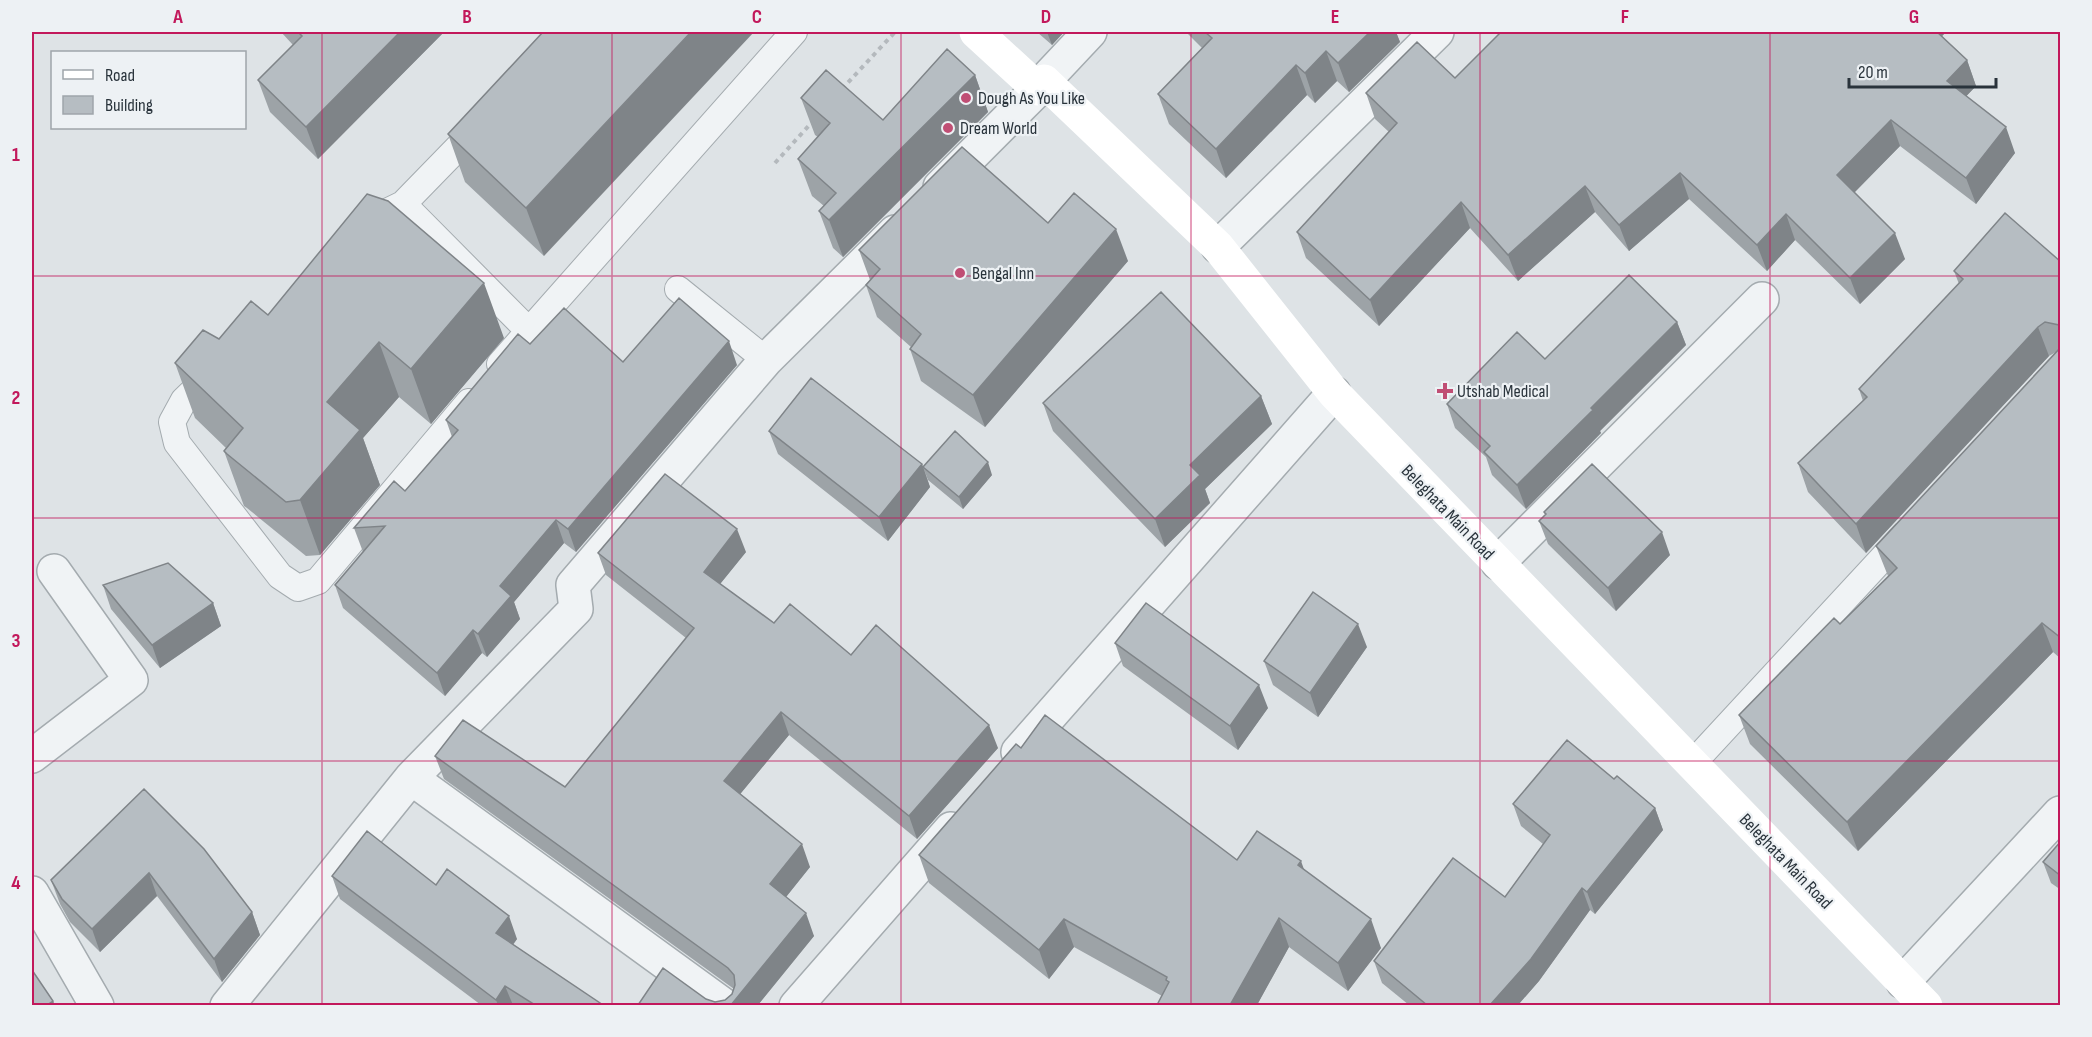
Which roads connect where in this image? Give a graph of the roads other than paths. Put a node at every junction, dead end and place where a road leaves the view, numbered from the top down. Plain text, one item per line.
1 (794, 32) edge
2 (976, 32) edge
3 (1090, 32) edge
4 (1437, 32) edge
5 (1041, 85) junction
6 (491, 114) edge
7 (403, 204) junction
8 (343, 242) edge
9 (1218, 247) junction
10 (678, 289) dead end
11 (1762, 300) dead end
12 (529, 331) junction
13 (226, 359) edge
14 (766, 360) junction
15 (1334, 393) junction
16 (1917, 521) edge
17 (1498, 563) junction
18 (54, 571) dead end
19 (32, 756) edge
20 (1692, 764) junction
21 (1002, 771) edge
22 (411, 778) junction
23 (970, 807) edge
24 (2061, 813) edge
25 (32, 893) edge
26 (1903, 982) junction
27 (97, 1005) edge
28 (227, 1005) edge
29 (725, 1005) edge
30 (796, 1005) edge
31 (1926, 1005) edge

1 - 12 lane
2 - 5 main road, Beleghata Main Road
3 - 5 street
4 - 9 street
5 - 9 main road, Beleghata Main Road
5 - 14 street
6 - 7 lane
7 - 8 lane
7 - 12 lane
9 - 15 main road, Beleghata Main Road
10 - 14 lane
11 - 17 street
12 - 13 lane
14 - 22 street
15 - 17 main road, Beleghata Main Road
15 - 21 street
16 - 20 lane
17 - 20 main road, Beleghata Main Road
18 - 19 street
20 - 26 main road, Beleghata Main Road
22 - 28 street
22 - 29 street
23 - 30 street
24 - 26 street
25 - 27 street
26 - 31 main road, Beleghata Main Road

